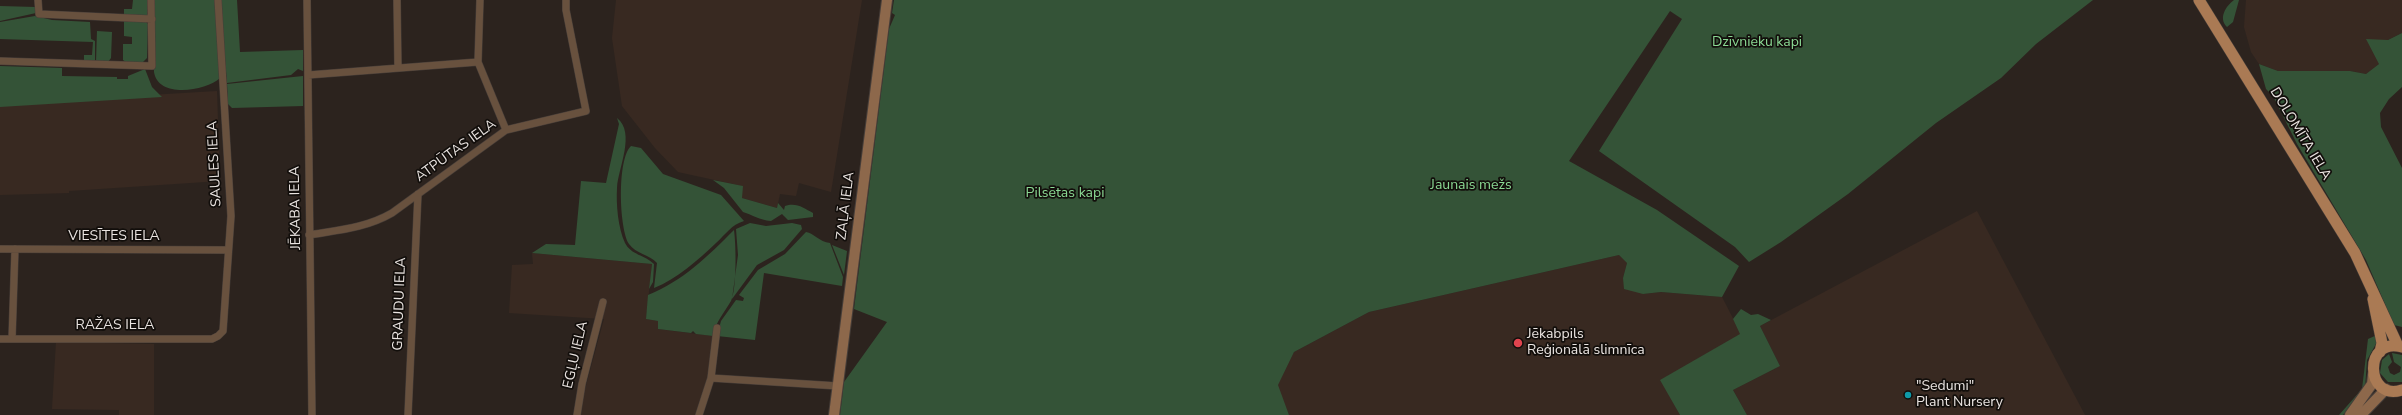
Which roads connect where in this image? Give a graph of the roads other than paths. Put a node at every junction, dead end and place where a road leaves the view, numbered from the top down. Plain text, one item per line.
1 (38, 0) edge
2 (152, 0) edge
3 (218, 0) edge
4 (307, 0) edge
5 (397, 0) edge
6 (480, 0) edge
7 (566, 0) edge
8 (887, 0) edge
9 (2199, 0) edge
10 (152, 19) junction
11 (0, 61) edge
12 (478, 62) junction
13 (398, 68) junction
14 (308, 75) junction
15 (506, 130) junction
16 (418, 194) junction
17 (309, 235) junction
18 (0, 249) edge
19 (15, 249) junction
20 (228, 250) junction
21 (2371, 287) junction
22 (603, 302) dead end
23 (224, 327) joint
24 (717, 328) dead end
25 (0, 339) edge
26 (12, 339) junction
27 (2400, 347) edge
28 (2380, 352) junction
29 (2374, 375) junction
30 (711, 378) junction
31 (838, 386) junction
32 (2386, 390) junction
33 (2402, 390) edge
34 (312, 415) edge
35 (408, 415) edge
36 (577, 415) edge
37 (699, 415) edge
38 (834, 415) edge
39 (2350, 415) edge
40 (2361, 415) edge

1 - 10 street
2 - 10 street
3 - 20 street, SAULES IELA
4 - 14 street, JĒKABA IELA
5 - 13 street
6 - 12 street
7 - 15 street, ATPŪTAS IELA
8 - 31 main road, ZAĻĀ IELA
9 - 21 main road, DOLOMĪTA IELA
10 - 11 street
12 - 13 street
12 - 15 street
13 - 14 street
14 - 17 street, JĒKABA IELA
15 - 16 street, ATPŪTAS IELA
16 - 17 street, ATPŪTAS IELA
16 - 35 street, GRAUDU IELA
17 - 34 street, JĒKABA IELA
18 - 19 street, VIESĪTES IELA
19 - 20 street, VIESĪTES IELA
19 - 26 street
20 - 23 street, SAULES IELA
21 - 27 main road, DOLOMĪTA IELA
21 - 28 main road, DOLOMĪTA IELA
22 - 36 street, EGĻU IELA
23 - 26 street, RAŽAS IELA
24 - 30 street
25 - 26 street, RAŽAS IELA
27 - 28 main road
28 - 29 main road
29 - 32 main road
29 - 39 main road
30 - 31 street
30 - 37 street
31 - 38 main road, ZAĻĀ IELA
32 - 33 main road
32 - 40 main road

